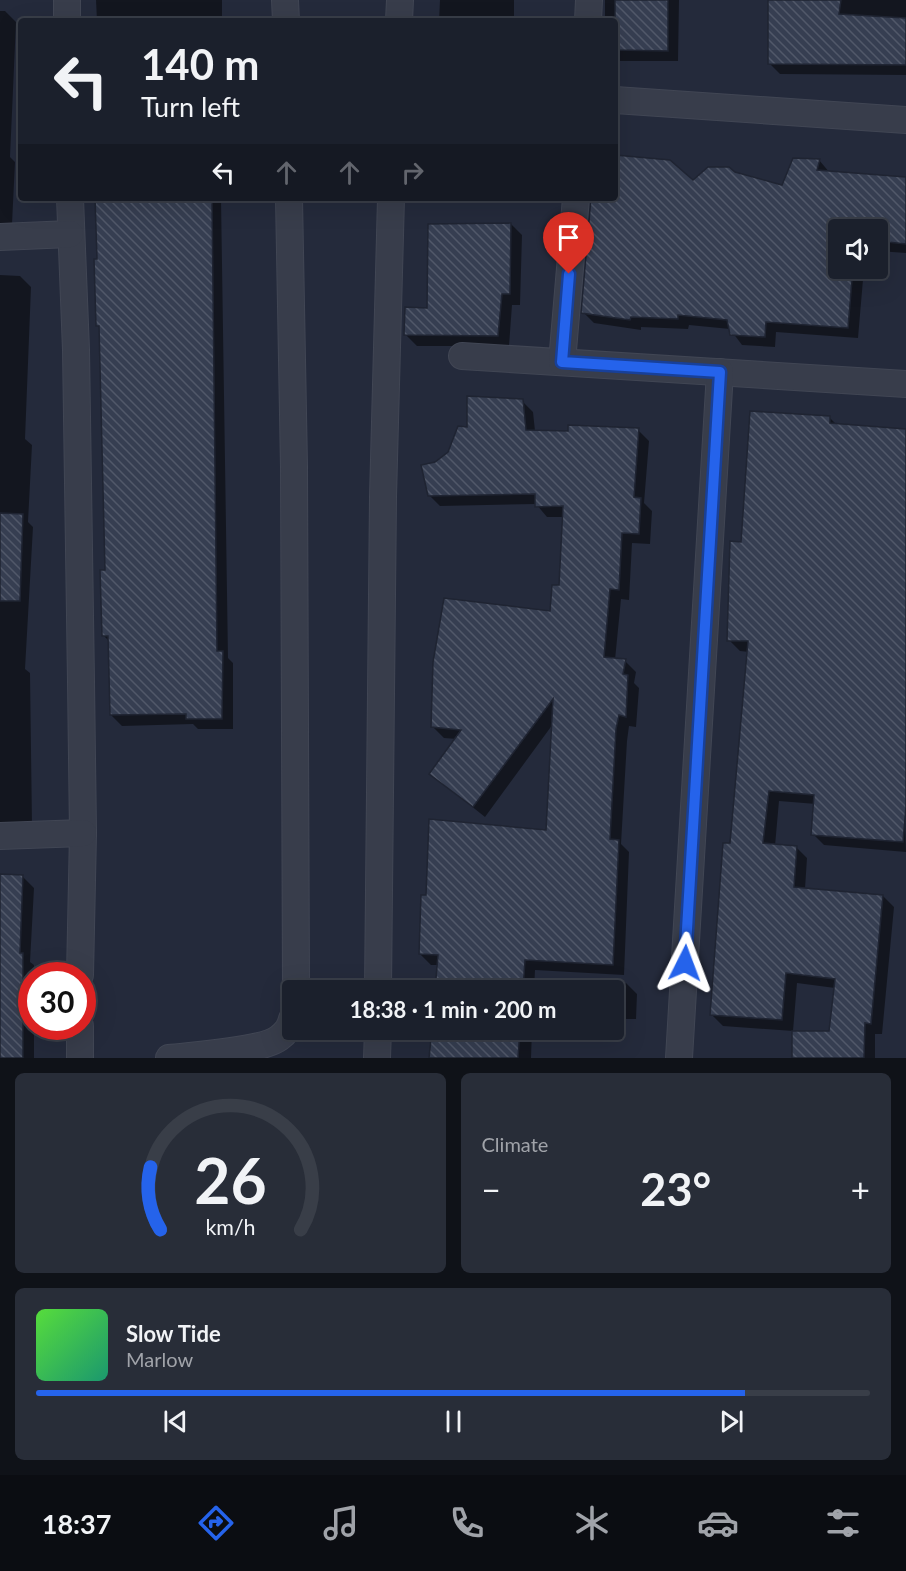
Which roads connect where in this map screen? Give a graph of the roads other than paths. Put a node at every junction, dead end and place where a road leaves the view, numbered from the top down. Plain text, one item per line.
1 (67, 0) edge
2 (285, 0) edge
3 (400, 0) edge
4 (589, 0) edge
5 (67, 18) edge
6 (286, 18) edge
7 (399, 18) edge
8 (588, 18) edge
9 (618, 100) edge
10 (906, 120) edge
11 (69, 201) edge
12 (289, 201) edge
13 (391, 201) edge
14 (576, 201) edge
15 (70, 234) junction
16 (0, 237) edge
17 (462, 356) dead end
18 (562, 362) junction
19 (720, 372) junction
20 (906, 384) edge
21 (83, 833) junction
22 (0, 836) edge
23 (80, 962) edge
24 (296, 980) edge
25 (378, 980) edge
26 (282, 1035) edge
27 (80, 1040) edge
28 (378, 1040) edge
29 (80, 1058) edge
30 (169, 1058) edge
31 (377, 1058) edge
32 (679, 1058) edge

1 - 5 street
2 - 6 street
3 - 7 street
4 - 8 street
9 - 10 street
11 - 15 street
12 - 24 street
13 - 25 street
14 - 18 street
15 - 16 street
15 - 21 street
17 - 18 street
18 - 19 street
19 - 20 street
19 - 32 street
21 - 22 street
21 - 23 street
26 - 30 street
27 - 29 street
28 - 31 street

